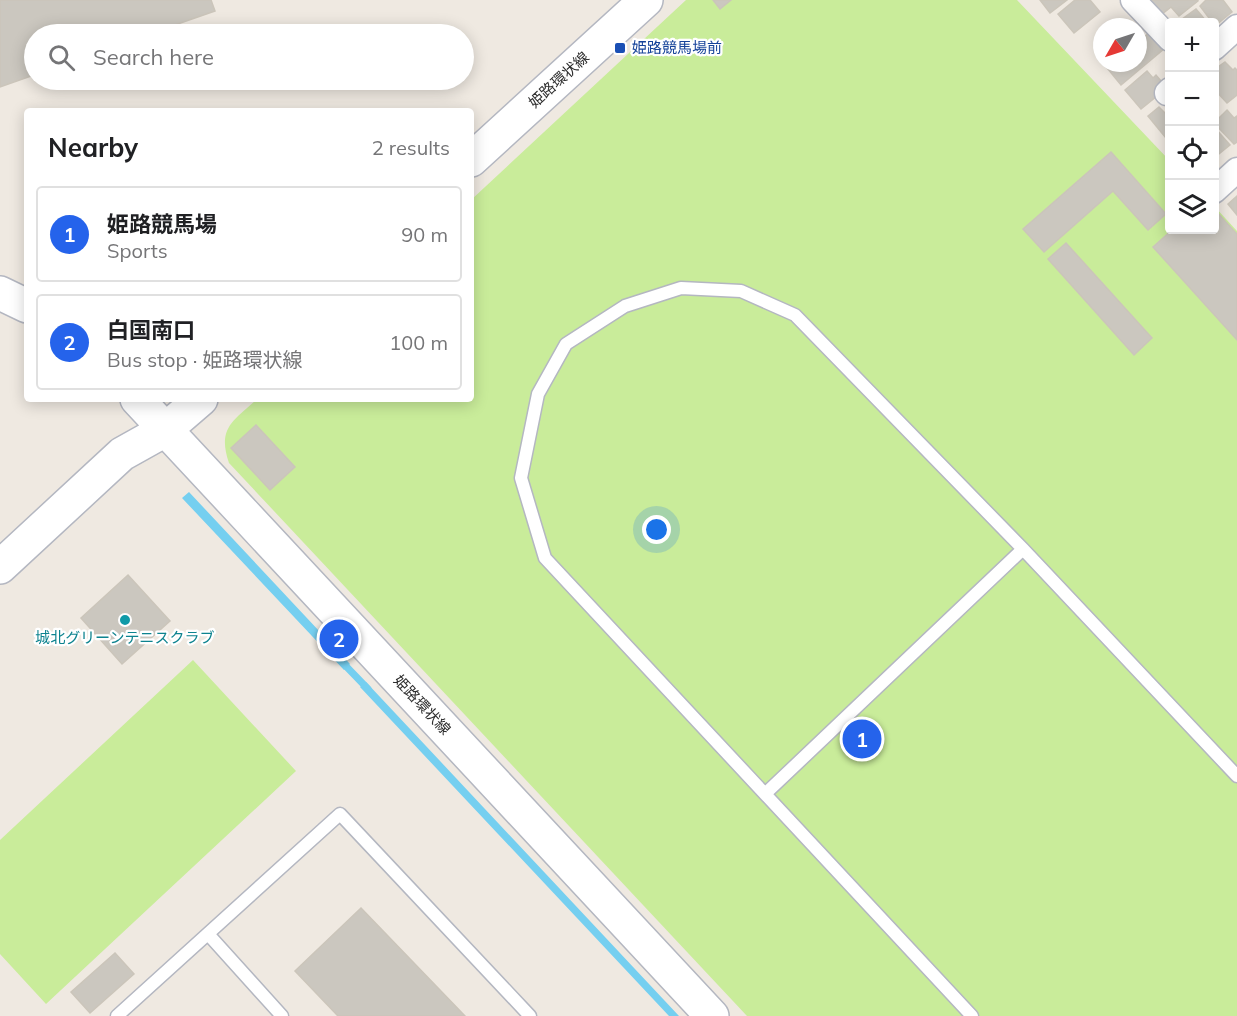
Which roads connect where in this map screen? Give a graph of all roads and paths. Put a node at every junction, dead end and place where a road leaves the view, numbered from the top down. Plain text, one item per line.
1 (646, 0) edge
2 (1133, 0) edge
3 (1237, 27) edge
4 (1165, 34) edge
5 (1219, 44) edge
6 (474, 157) edge
7 (1237, 170) edge
8 (1219, 187) edge
9 (0, 293) edge
10 (24, 305) edge
11 (139, 402) edge
12 (198, 402) edge
13 (165, 430) junction
14 (1023, 549) junction
15 (0, 567) edge
16 (1237, 776) edge
17 (765, 794) junction
18 (208, 934) junction
19 (117, 1016) edge
20 (282, 1016) edge
21 (530, 1016) edge
22 (711, 1016) edge
23 (972, 1016) edge

1 - 6 main road, 姫路環状線
2 - 4 street
3 - 5 street
7 - 8 street
9 - 10 main road
11 - 13 main road, 姫路環状線
12 - 13 main road
13 - 15 main road
13 - 22 main road, 姫路環状線
14 - 16 lane
14 - 17 lane
14 - 17 lane
17 - 23 lane
18 - 19 lane
18 - 20 lane
18 - 21 lane

